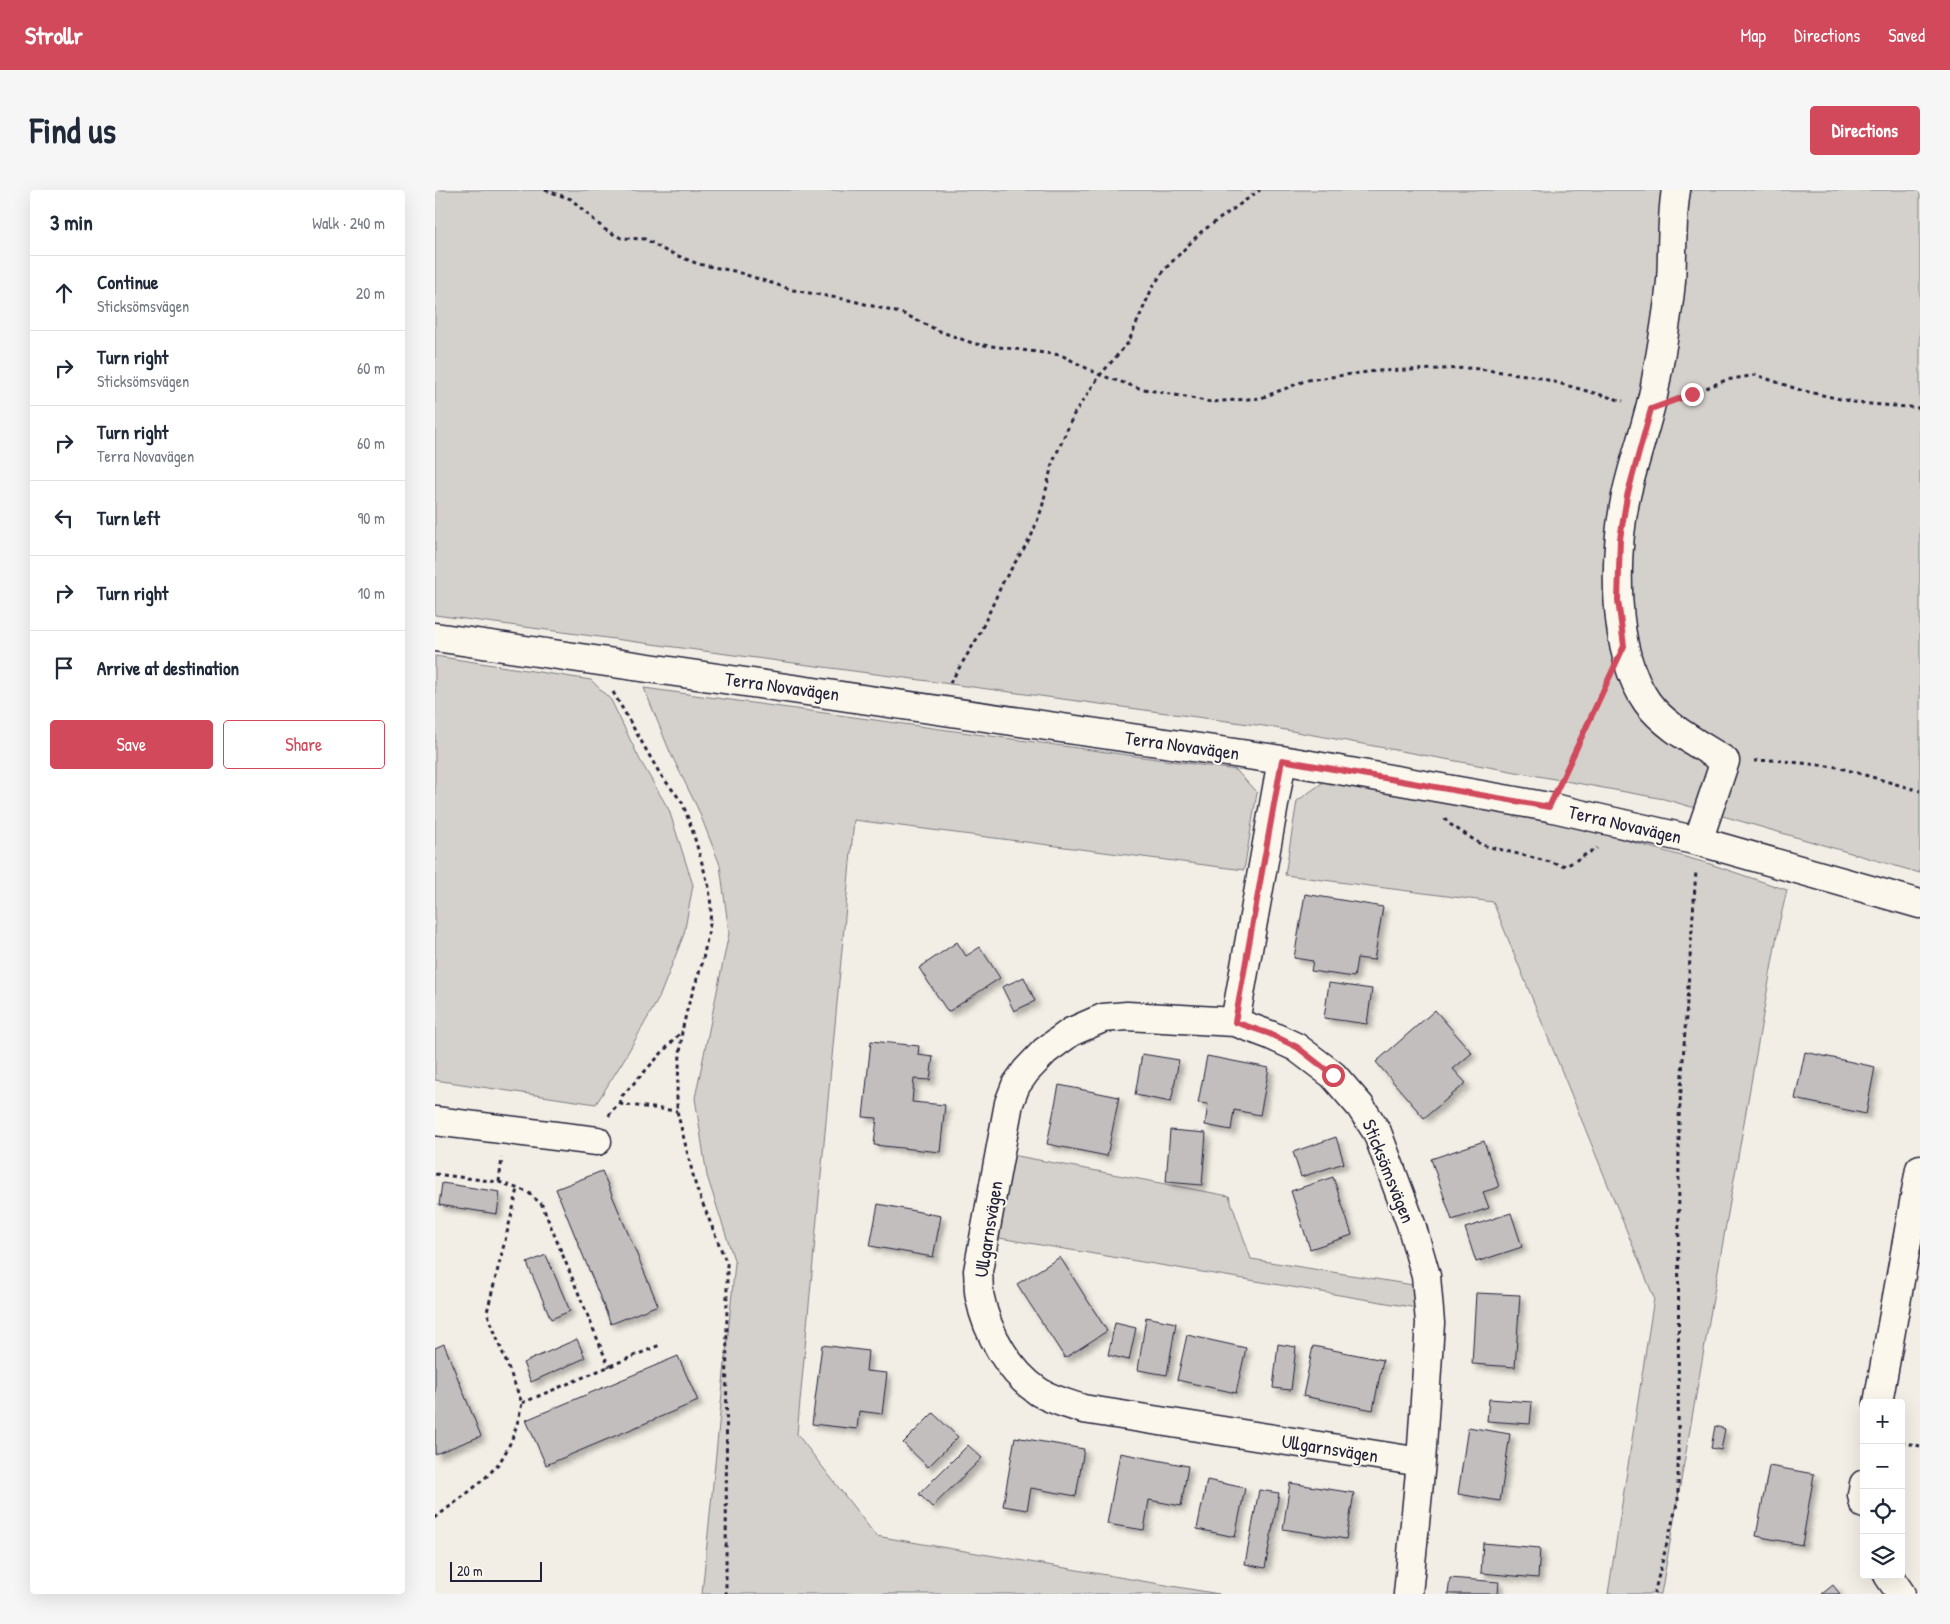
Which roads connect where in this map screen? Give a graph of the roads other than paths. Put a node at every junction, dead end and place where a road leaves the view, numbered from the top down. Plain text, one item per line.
1 (1675, 190) edge
2 (435, 637) edge
3 (1282, 760) junction
4 (1698, 841) junction
5 (1920, 904) edge
6 (1235, 1022) junction
7 (435, 1121) edge
8 (597, 1141) road end
9 (1920, 1169) edge
10 (1915, 1229) edge
11 (1879, 1399) edge
12 (1421, 1462) junction
13 (1891, 1579) edge
14 (1408, 1594) edge
15 (1901, 1594) edge

1 - 4 street
2 - 3 street, Terra Novavägen
3 - 4 street, Terra Novavägen
3 - 6 street
4 - 5 street, Terra Novavägen
6 - 12 street, Sticksömsvägen
6 - 12 street, Ullgarnsvägen
7 - 8 street
9 - 10 street
10 - 11 street
12 - 14 street, Sticksömsvägen
13 - 15 street

